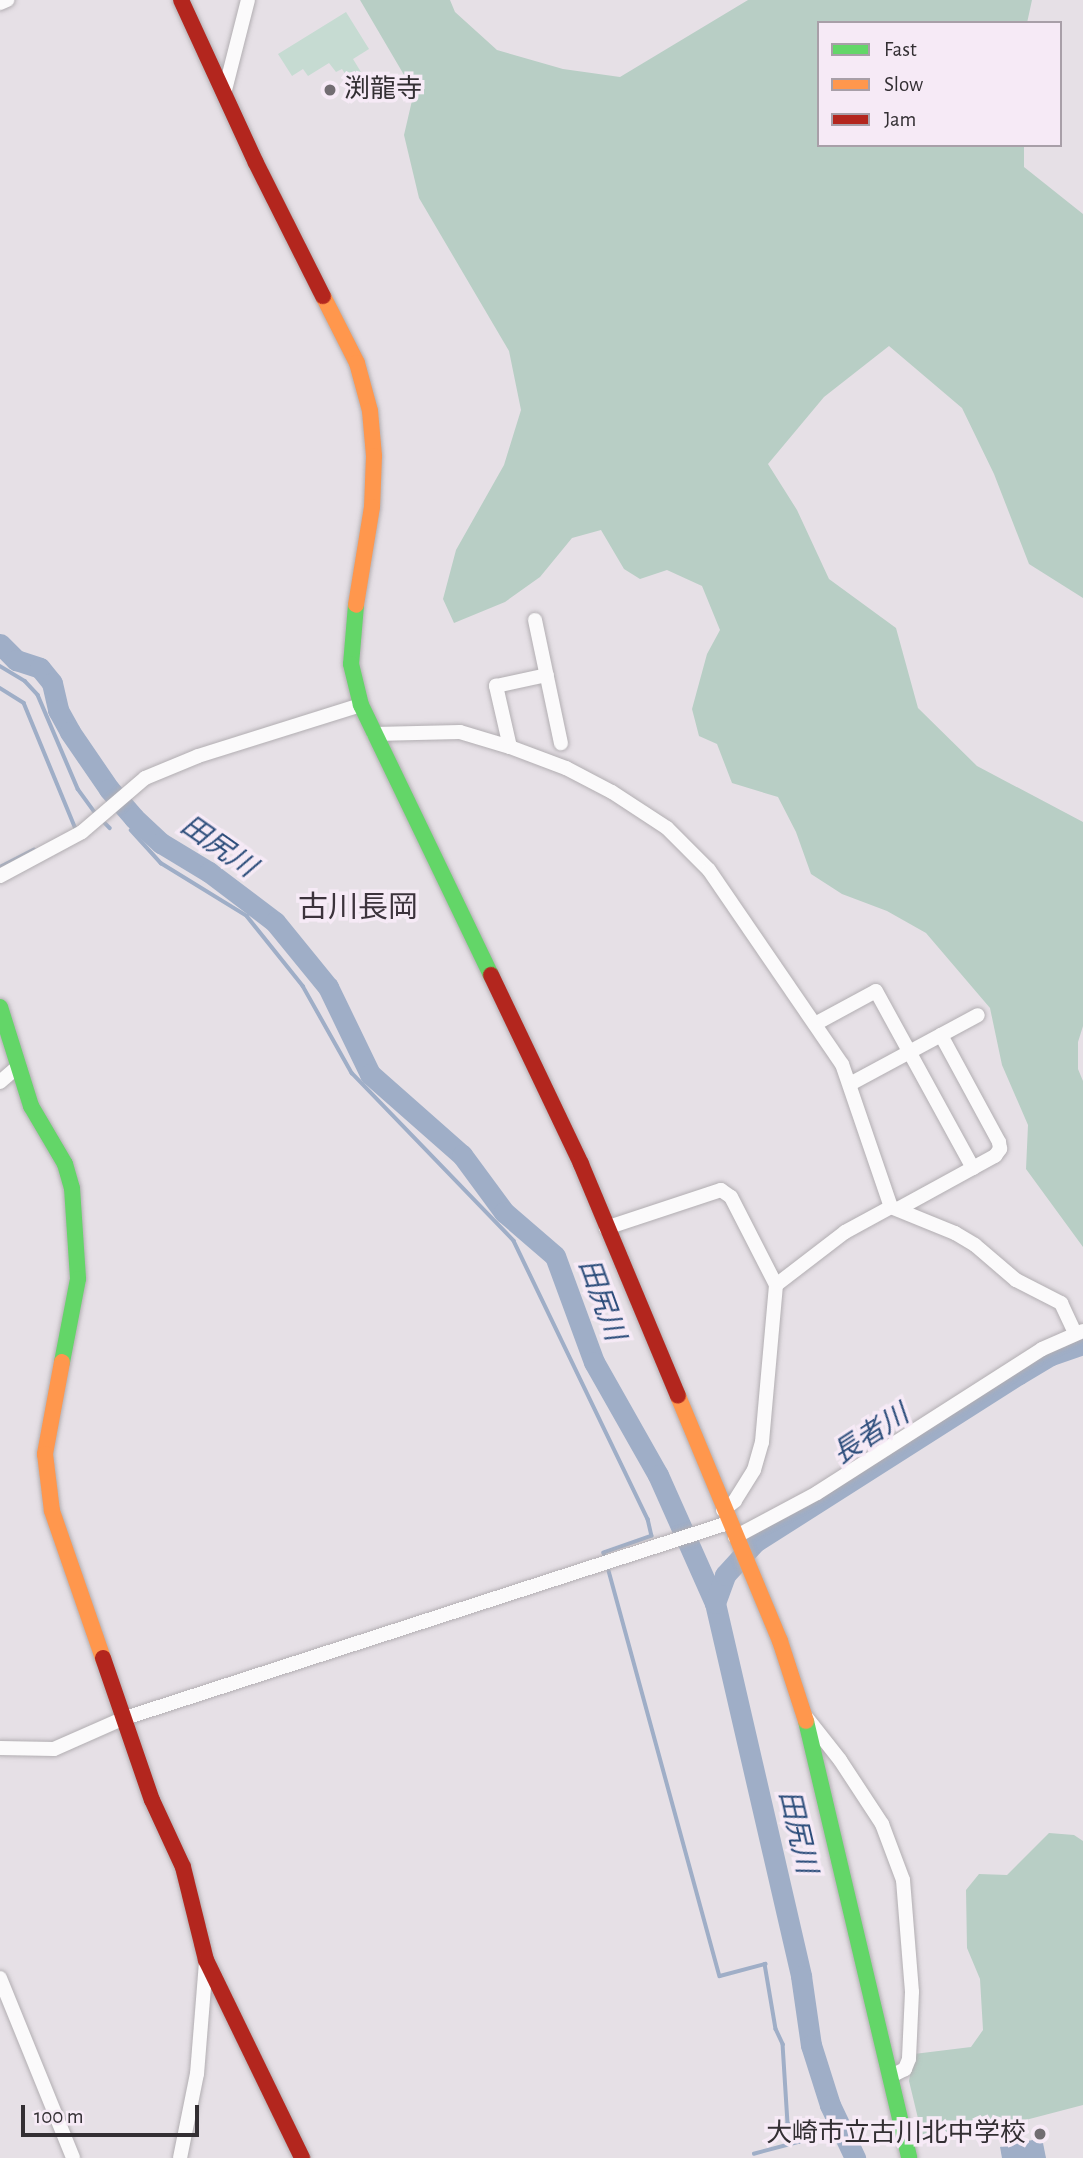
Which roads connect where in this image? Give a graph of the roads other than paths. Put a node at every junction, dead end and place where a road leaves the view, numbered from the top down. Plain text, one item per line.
1 (7, 0) edge
2 (181, 0) edge
3 (248, 0) edge
4 (0, 3) edge
5 (224, 94) junction
6 (536, 620) dead end
7 (547, 675) junction
8 (361, 705) junction
9 (374, 734) junction
10 (561, 743) dead end
11 (510, 747) junction
12 (0, 876) edge
13 (0, 1007) edge
14 (978, 1015) dead end
15 (815, 1024) junction
16 (941, 1035) junction
17 (909, 1052) junction
18 (16, 1067) junction
19 (0, 1082) edge
20 (850, 1084) junction
21 (973, 1168) junction
22 (894, 1208) junction
23 (606, 1228) junction
24 (776, 1285) junction
25 (1079, 1332) edge
26 (731, 1529) junction
27 (804, 1714) junction
28 (122, 1719) junction
29 (0, 1748) edge
30 (206, 1961) junction
31 (0, 1978) edge
32 (891, 2076) junction
33 (73, 2158) edge
34 (180, 2158) edge
35 (302, 2158) edge
36 (909, 2158) edge

1 - 4 street
2 - 5 street
3 - 5 street
5 - 8 street
6 - 7 street
7 - 10 street
7 - 11 street
8 - 9 street
8 - 12 street
9 - 11 street
9 - 23 street
11 - 15 street
13 - 18 street
14 - 16 street
15 - 17 street
15 - 20 street
16 - 17 street
16 - 21 street
17 - 20 street
17 - 21 street
18 - 19 street
18 - 28 street
20 - 22 street
21 - 22 street
22 - 24 street
22 - 25 street
23 - 24 street
23 - 26 street
24 - 26 street
25 - 26 street
26 - 27 street
26 - 28 street
27 - 32 street
27 - 32 street
28 - 29 street
28 - 30 street
30 - 34 street
30 - 35 street
31 - 33 street
32 - 36 street

